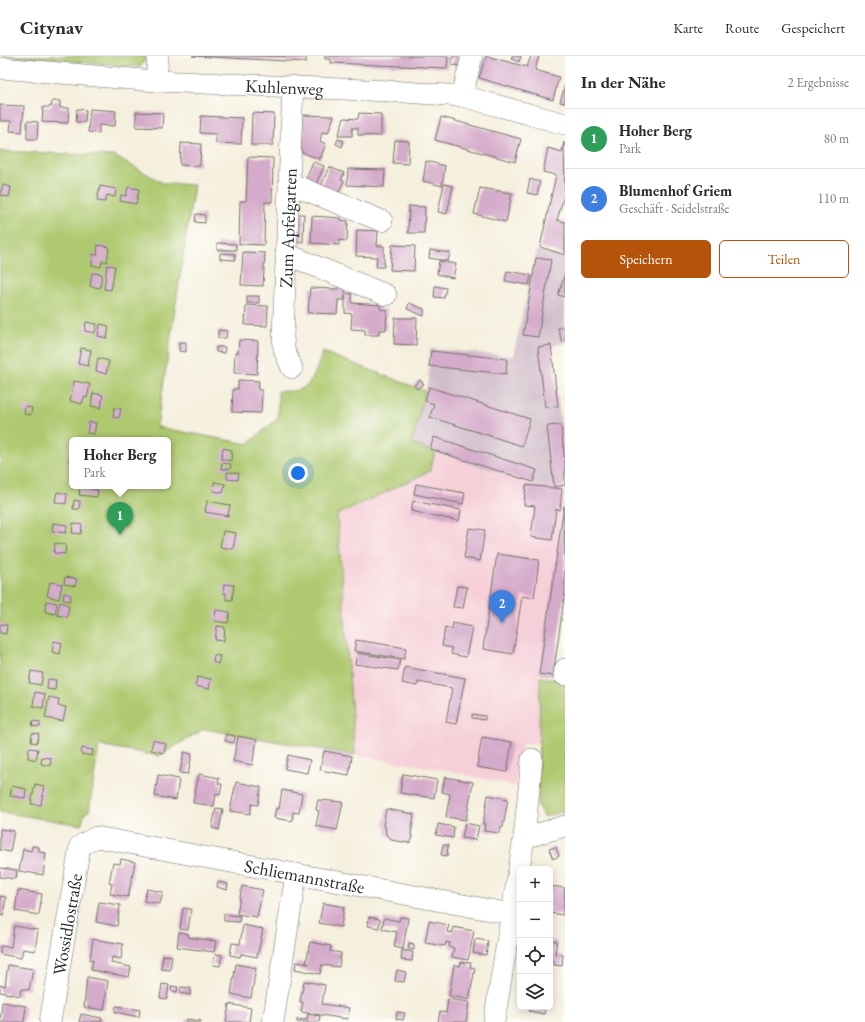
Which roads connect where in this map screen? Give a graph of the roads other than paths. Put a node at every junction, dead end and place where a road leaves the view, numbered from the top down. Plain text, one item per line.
1 (158, 56) edge
2 (472, 56) edge
3 (0, 68) edge
4 (156, 81) junction
5 (293, 86) junction
6 (462, 96) junction
7 (565, 124) edge
8 (289, 183) junction
9 (382, 221) dead end
10 (286, 254) junction
11 (386, 295) dead end
12 (292, 368) dead end
13 (532, 759) dead end
14 (565, 826) edge
15 (96, 837) joint
16 (524, 838) junction
17 (296, 874) junction
18 (512, 914) junction
19 (50, 1022) edge
20 (273, 1022) edge
21 (494, 1022) edge

1 - 4 street
2 - 6 street
3 - 4 street, Kuhlenweg
4 - 5 street, Kuhlenweg
5 - 6 street, Kuhlenweg
5 - 8 street, Zum Apfelgarten
6 - 7 street, Kuhlenweg
8 - 9 street
8 - 10 street, Zum Apfelgarten
10 - 11 street
10 - 12 street, Zum Apfelgarten
13 - 16 street
14 - 16 street
15 - 17 street, Schliemannstraße
15 - 19 street, Wossidlostraße
16 - 18 street
17 - 18 street, Schliemannstraße
17 - 20 street
18 - 21 street

